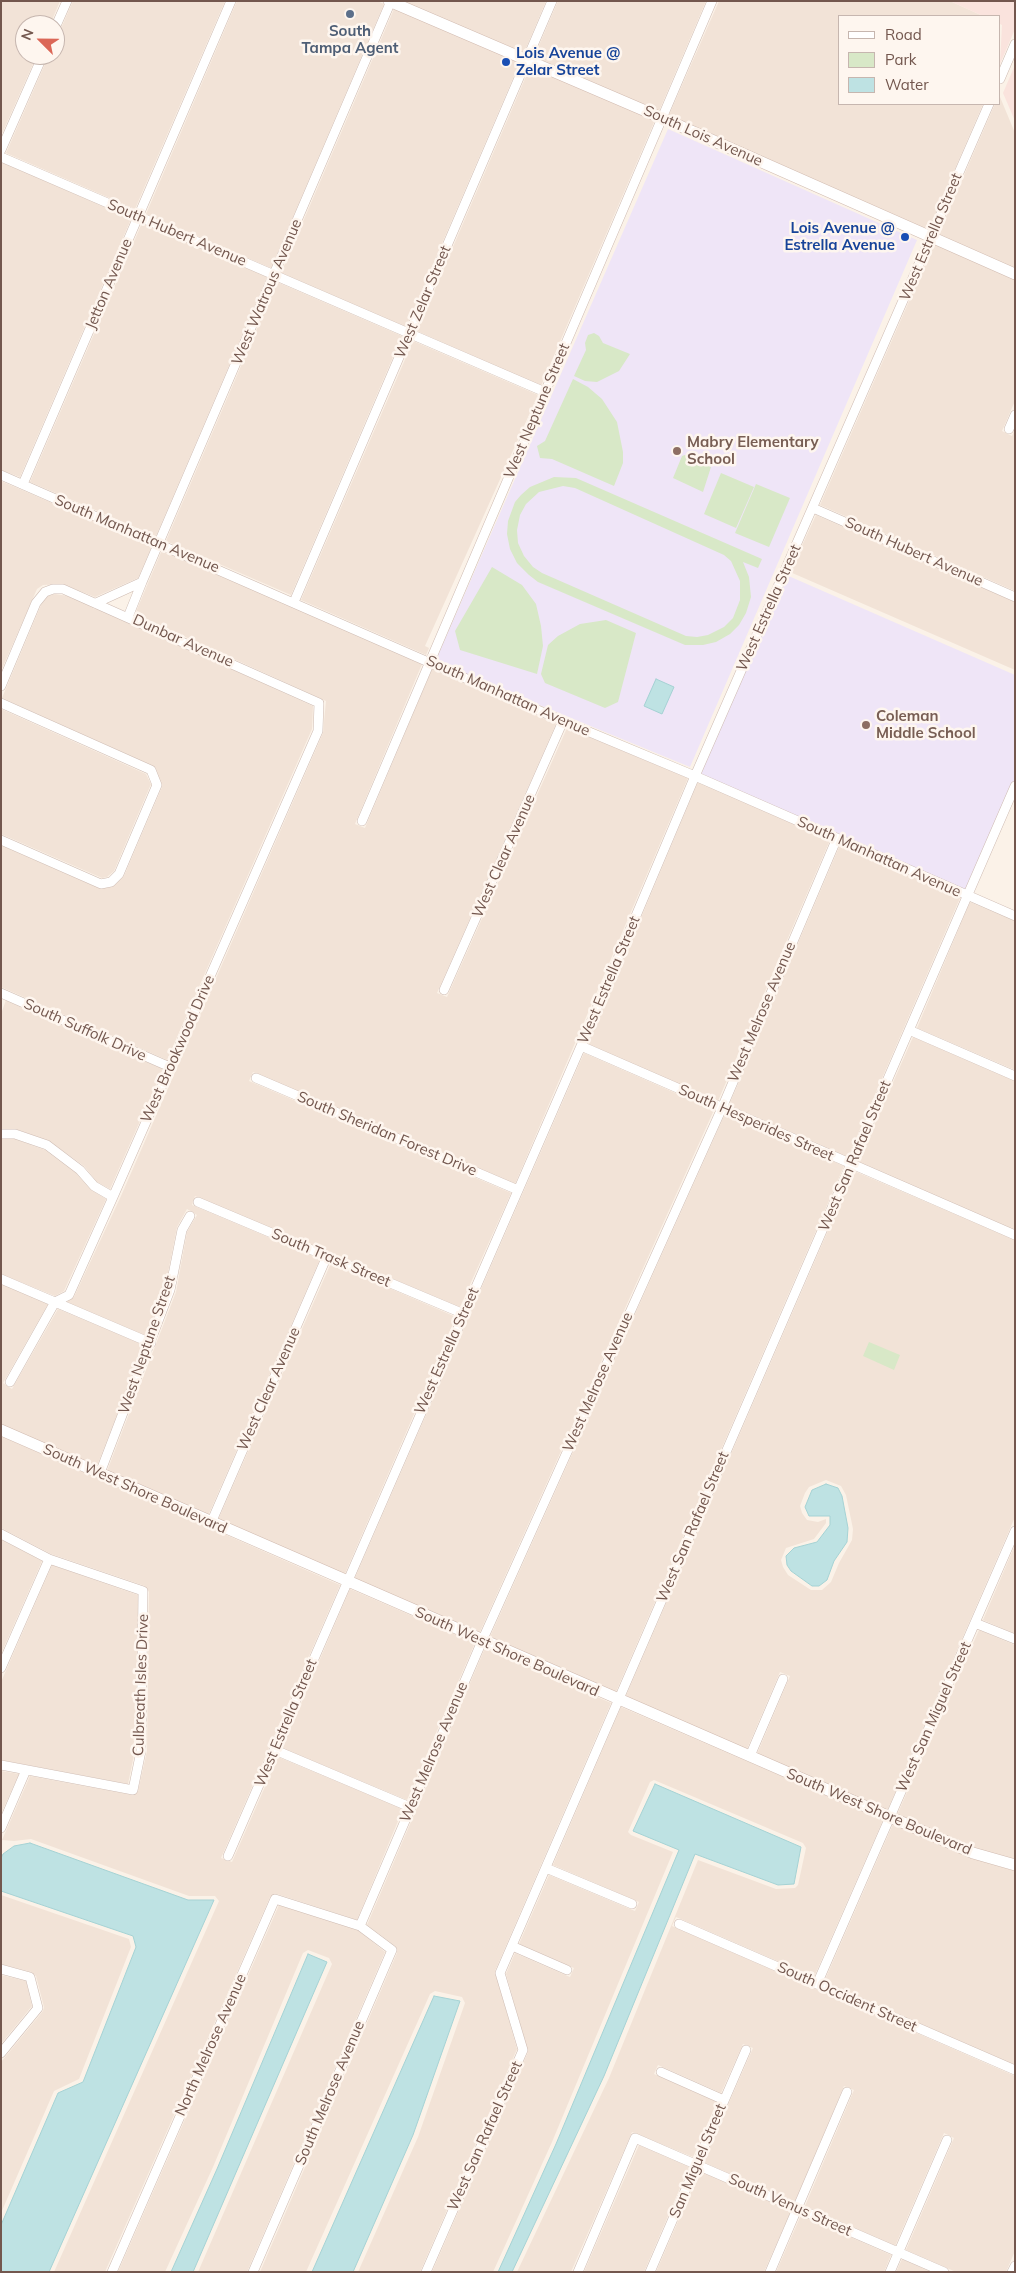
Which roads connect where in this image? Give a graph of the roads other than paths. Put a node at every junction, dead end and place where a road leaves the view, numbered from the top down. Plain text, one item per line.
1 (67, 1) edge
2 (231, 1) edge
3 (390, 1) edge
4 (552, 1) edge
5 (712, 1) edge
6 (61, 15) edge
7 (1015, 44) edge
8 (527, 60) junction
9 (39, 65) edge
10 (1001, 76) edge
11 (989, 105) edge
12 (662, 118) junction
13 (1, 150) edge
14 (1, 157) edge
15 (138, 216) junction
16 (931, 238) junction
17 (1015, 274) edge
18 (274, 275) junction
19 (409, 334) junction
20 (545, 392) junction
21 (1015, 415) edge
22 (1009, 429) dead end
23 (1, 475) edge
24 (23, 484) junction
25 (813, 508) junction
26 (159, 543) junction
27 (142, 582) junction
28 (1015, 596) edge
29 (294, 602) junction
30 (96, 603) junction
31 (128, 617) junction
32 (429, 662) junction
33 (1, 686) edge
34 (1, 703) edge
35 (319, 703) joint
36 (563, 721) junction
37 (695, 776) junction
38 (1015, 786) edge
39 (362, 821) dead end
40 (837, 838) junction
41 (1, 840) edge
42 (967, 895) junction
43 (1015, 916) edge
44 (444, 990) dead end
45 (2, 994) edge
46 (909, 1030) junction
47 (581, 1046) junction
48 (170, 1067) junction
49 (1015, 1076) edge
50 (256, 1078) dead end
51 (722, 1108) junction
52 (1, 1134) edge
53 (851, 1164) junction
54 (518, 1190) junction
55 (113, 1197) junction
56 (198, 1202) dead end
57 (190, 1216) dead end
58 (1015, 1235) edge
59 (327, 1256) junction
60 (1, 1279) edge
61 (56, 1302) junction
62 (464, 1314) junction
63 (151, 1343) junction
64 (10, 1382) dead end
65 (1, 1430) edge
66 (100, 1473) junction
67 (211, 1523) junction
68 (1015, 1531) edge
69 (1, 1534) edge
70 (49, 1559) junction
71 (347, 1582) junction
72 (975, 1623) junction
73 (1015, 1639) edge
74 (482, 1641) junction
75 (1, 1668) edge
76 (783, 1679) dead end
77 (618, 1700) junction
78 (275, 1750) junction
79 (750, 1756) junction
80 (1, 1765) edge
81 (26, 1770) junction
82 (410, 1807) junction
83 (890, 1818) junction
84 (1, 1828) edge
85 (228, 1856) dead end
86 (1015, 1866) edge
87 (546, 1868) junction
88 (632, 1904) dead end
89 (679, 1924) dead end
90 (360, 1926) junction
91 (512, 1946) junction
92 (1, 1969) edge
93 (568, 1970) dead end
94 (817, 1984) junction
95 (746, 2050) dead end
96 (1, 2053) edge
97 (1015, 2070) edge
98 (661, 2072) dead end
99 (847, 2092) dead end
100 (724, 2100) junction
101 (947, 2140) dead end
102 (696, 2164) junction
103 (798, 2208) junction
104 (898, 2252) junction
105 (1015, 2266) edge
106 (112, 2272) edge
107 (253, 2272) edge
108 (426, 2272) edge
109 (578, 2272) edge
110 (650, 2272) edge
111 (770, 2272) edge
112 (890, 2272) edge
113 (944, 2272) edge
114 (1012, 2272) edge

1 - 6 street
2 - 15 street, Jetton Avenue
3 - 8 street, South Lois Avenue
3 - 18 street, West Watrous Avenue
4 - 8 street, West Zelar Street
5 - 12 street, West Neptune Street
7 - 10 street
8 - 12 street, South Lois Avenue
8 - 19 street, West Zelar Street
9 - 13 street
11 - 16 street, West Estrella Street
12 - 16 street, South Lois Avenue
12 - 20 street, West Neptune Street
14 - 15 street, South Hubert Avenue
15 - 18 street, South Hubert Avenue
15 - 24 street, Jetton Avenue
16 - 17 street, South Lois Avenue
16 - 25 street, West Estrella Street
18 - 19 street, South Hubert Avenue
18 - 26 street, West Watrous Avenue
19 - 20 street, South Hubert Avenue
19 - 29 street, West Zelar Street
20 - 32 street, West Neptune Street
21 - 22 street
23 - 24 street, South Manhattan Avenue
24 - 26 street, South Manhattan Avenue
25 - 28 street, South Hubert Avenue
25 - 37 street, West Estrella Street
26 - 27 street, West Watrous Avenue
26 - 29 street, South Manhattan Avenue
27 - 30 street
27 - 31 street, West Watrous Avenue
29 - 32 street, South Manhattan Avenue
30 - 31 street, Dunbar Avenue
30 - 33 street, Dunbar Avenue
31 - 35 street, Dunbar Avenue
32 - 36 street, South Manhattan Avenue
32 - 39 street, West Neptune Street
34 - 41 street
35 - 48 street, West Brookwood Drive
36 - 37 street, South Manhattan Avenue
36 - 44 street, West Clear Avenue
37 - 40 street, South Manhattan Avenue
37 - 47 street, West Estrella Street
38 - 42 street, West San Rafael Street
40 - 42 street, South Manhattan Avenue
40 - 51 street, West Melrose Avenue
42 - 43 street, South Manhattan Avenue
42 - 46 street, West San Rafael Street
45 - 48 street, South Suffolk Drive
46 - 49 street
46 - 53 street, West San Rafael Street
47 - 51 street, South Hesperides Street
47 - 54 street, West Estrella Street
48 - 55 street, West Brookwood Drive
50 - 54 street, South Sheridan Forest Drive
51 - 53 street, South Hesperides Street
51 - 74 street, West Melrose Avenue
52 - 55 street
53 - 58 street, South Hesperides Street
53 - 77 street, West San Rafael Street
54 - 62 street, West Estrella Street
55 - 61 street, West Brookwood Drive
56 - 59 street, South Trask Street
57 - 63 street, West Neptune Street
59 - 62 street, South Trask Street
59 - 67 street, West Clear Avenue
60 - 61 street
61 - 63 street
61 - 64 street, West Brookwood Drive
62 - 71 street, West Estrella Street
63 - 66 street, West Neptune Street
65 - 66 street, South West Shore Boulevard
66 - 67 street, South West Shore Boulevard
67 - 71 street, South West Shore Boulevard
68 - 72 street, West San Miguel Street
69 - 70 street, Culbreath Isles Drive
70 - 75 street
70 - 81 street, Culbreath Isles Drive
71 - 74 street, South West Shore Boulevard
71 - 78 street, West Estrella Street
72 - 73 street
72 - 83 street, West San Miguel Street
74 - 77 street, South West Shore Boulevard
74 - 82 street, West Melrose Avenue
76 - 79 street
77 - 79 street, South West Shore Boulevard
77 - 87 street, West San Rafael Street
78 - 82 street
78 - 85 street, West Estrella Street
79 - 83 street, South West Shore Boulevard
80 - 81 street
81 - 84 street
82 - 90 street, West Melrose Avenue
83 - 86 street, South West Shore Boulevard
83 - 94 street, West San Miguel Street
87 - 88 street
87 - 91 street, West San Rafael Street
89 - 94 street, South Occident Street
90 - 106 street, North Melrose Avenue
90 - 107 street, South Melrose Avenue
91 - 93 street
91 - 108 street, West San Rafael Street
92 - 96 street
94 - 97 street, South Occident Street
95 - 100 street, San Miguel Street
98 - 100 street
99 - 103 street
100 - 102 street, San Miguel Street
101 - 104 street
102 - 103 street, South Venus Street
102 - 109 street, South Venus Street
102 - 110 street, San Miguel Street
103 - 104 street, South Venus Street
103 - 111 street
104 - 112 street
104 - 113 street, South Venus Street
105 - 114 street

